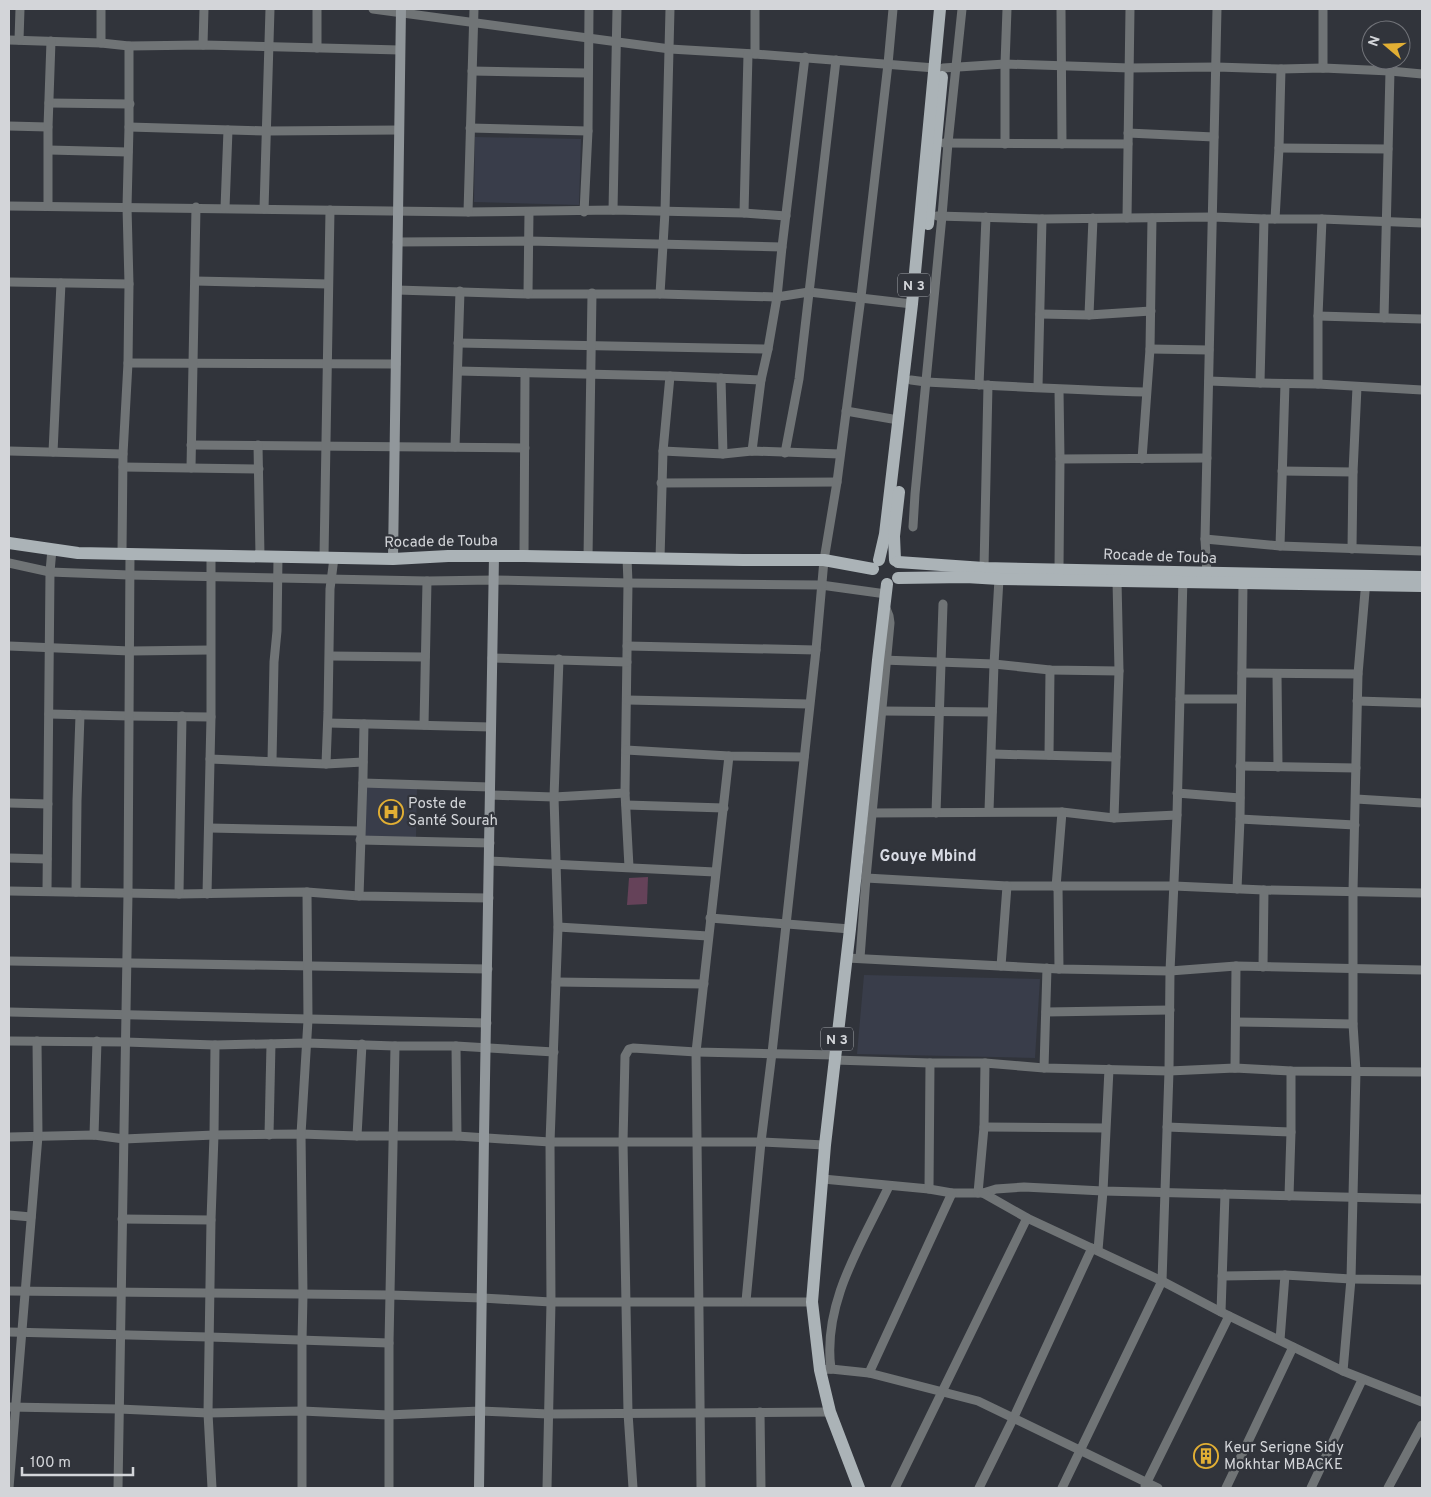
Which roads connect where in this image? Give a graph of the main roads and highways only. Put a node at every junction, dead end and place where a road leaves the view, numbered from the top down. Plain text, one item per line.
1 (940, 9) edge
2 (949, 9) edge
3 (944, 68) junction
4 (9, 543) edge
5 (896, 561) junction
6 (876, 564) junction
7 (1422, 577) edge
8 (1183, 578) junction
9 (1366, 580) junction
10 (1422, 586) edge
11 (889, 590) junction
12 (859, 1488) edge

1 - 3 main road, N 3
2 - 3 main road, N 3
3 - 5 main road, N 3
3 - 6 main road, N 3
4 - 6 main road, Rocade de Touba
5 - 6 main road, Rocade de Touba
5 - 8 main road, Rocade de Touba
5 - 11 main road
6 - 11 main road
7 - 9 main road, Rocade de Touba
8 - 9 main road, Rocade de Touba
8 - 9 main road, Rocade de Touba
8 - 11 main road, Rocade de Touba
9 - 10 main road, Rocade de Touba
11 - 12 main road, N 3

